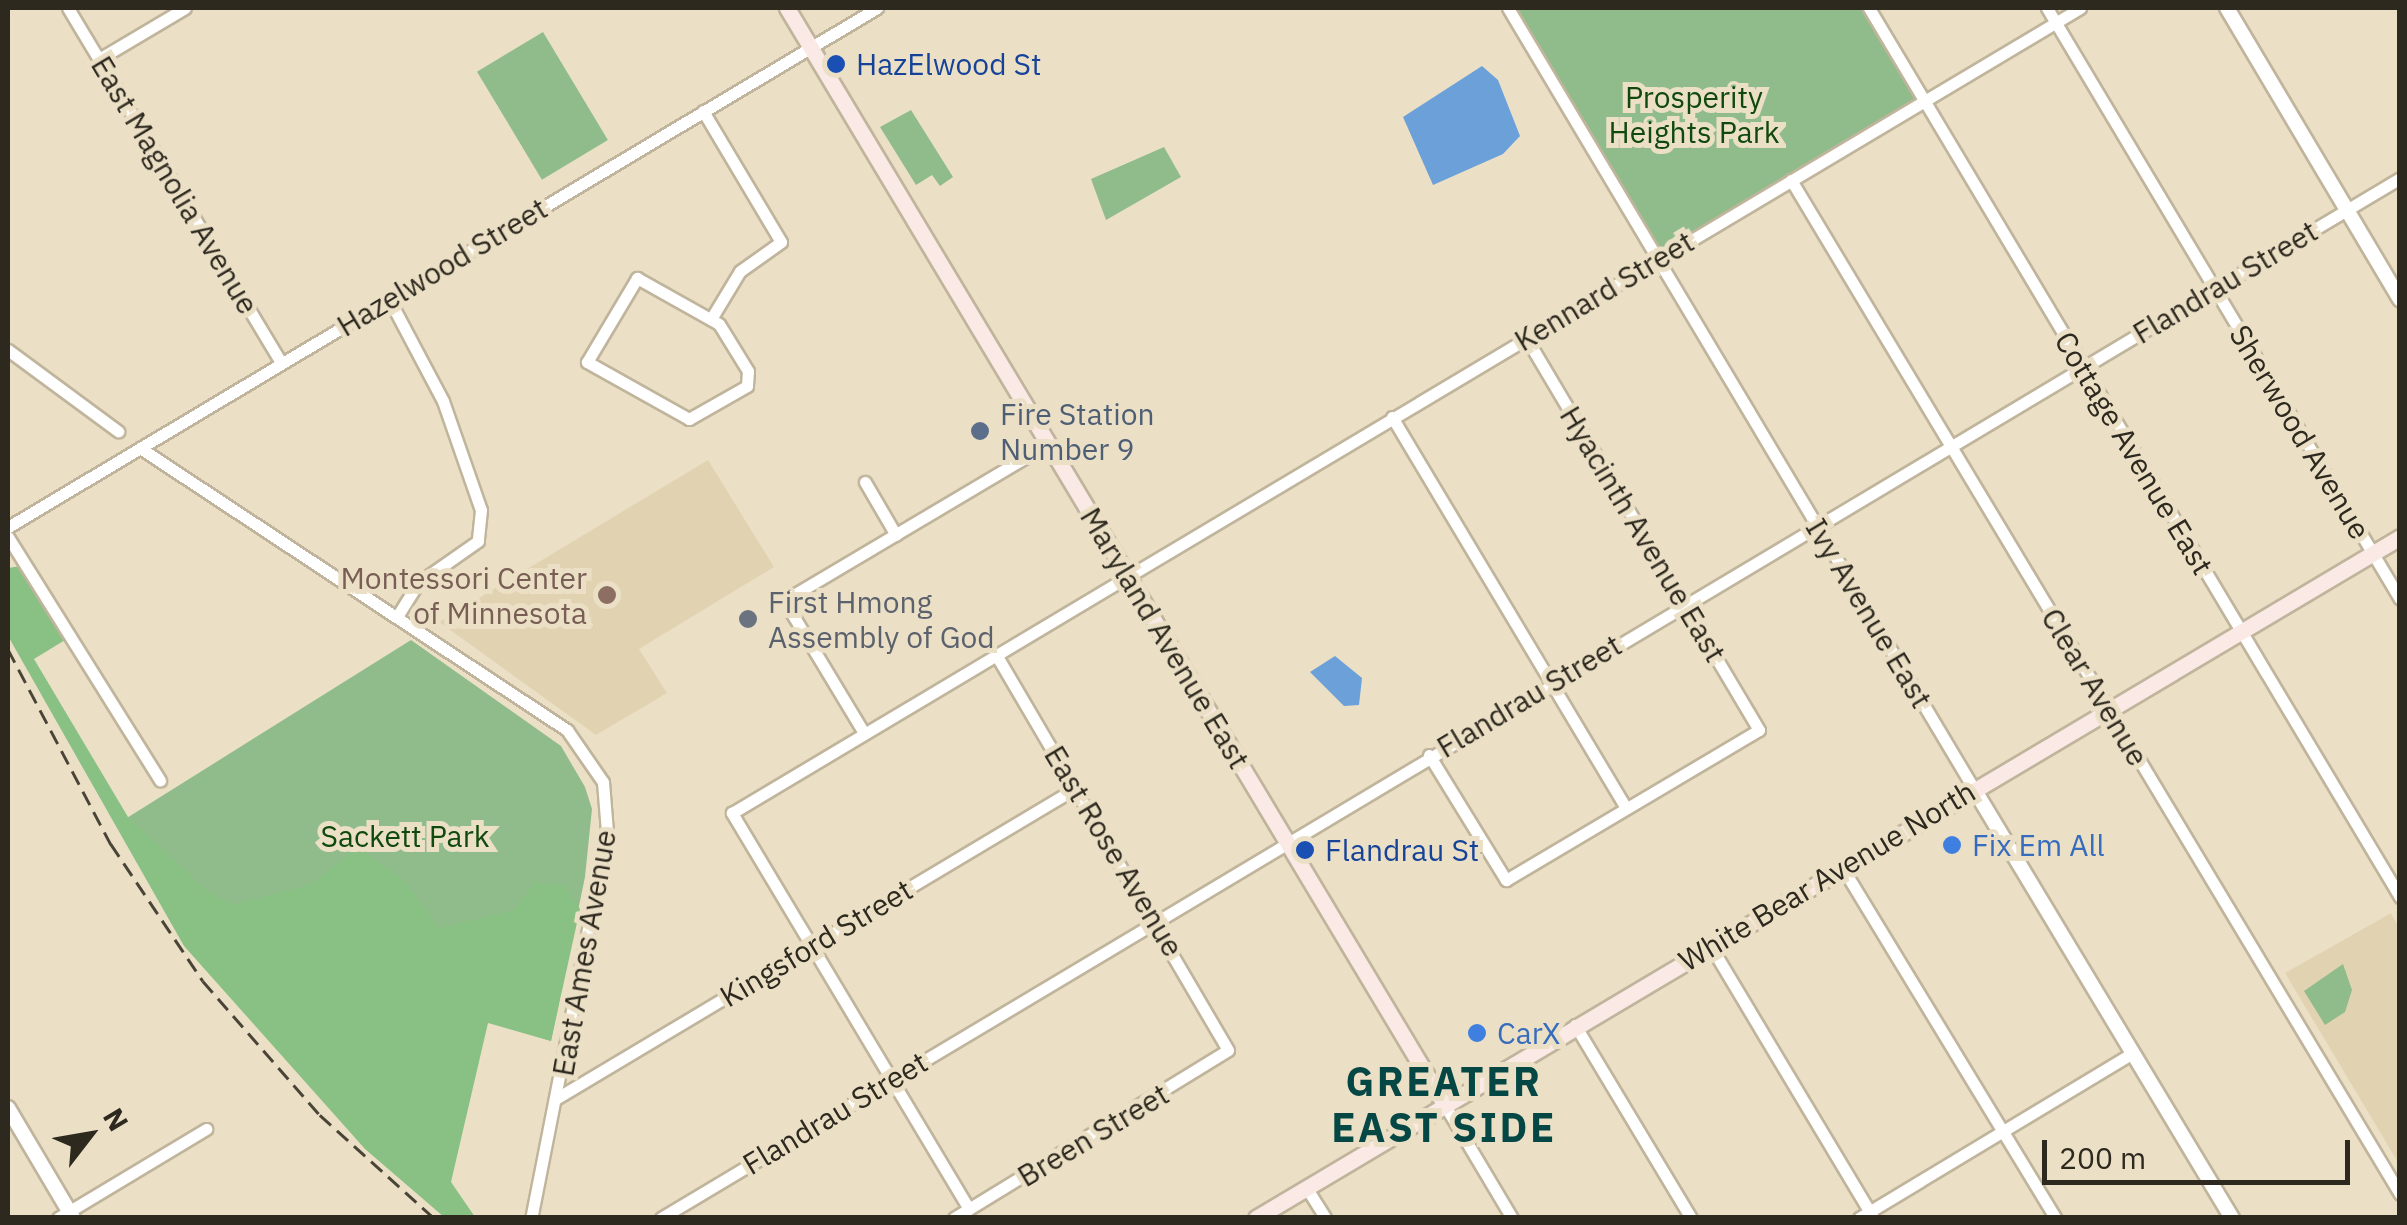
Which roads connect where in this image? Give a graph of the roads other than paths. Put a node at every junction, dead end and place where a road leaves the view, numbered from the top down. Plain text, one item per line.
1 (68, 8) edge
2 (185, 8) edge
3 (787, 8) edge
4 (877, 8) edge
5 (1508, 8) edge
6 (1869, 8) edge
7 (2046, 8) edge
8 (2080, 8) edge
9 (2226, 8) edge
10 (2056, 22) junction
11 (810, 48) junction
12 (99, 59) junction
13 (1924, 100) junction
14 (703, 111) junction
15 (2400, 178) edge
16 (1791, 180) junction
17 (2346, 210) junction
18 (1658, 259) junction
19 (2214, 288) junction
20 (389, 299) junction
21 (2400, 299) edge
22 (711, 318) junction
23 (1526, 338) junction
24 (8, 350) edge
25 (281, 363) junction
26 (2083, 366) junction
27 (1392, 418) junction
28 (118, 431) dead end
29 (1048, 444) junction
30 (1950, 446) junction
31 (140, 448) junction
32 (865, 482) dead end
33 (1816, 525) junction
34 (8, 527) edge
35 (896, 535) junction
36 (8, 537) edge
37 (2400, 538) edge
38 (2372, 554) junction
39 (1127, 576) junction
40 (2400, 599) edge
41 (1684, 604) junction
42 (398, 616) junction
43 (2240, 632) junction
44 (996, 654) junction
45 (1551, 683) junction
46 (2110, 708) junction
47 (864, 733) junction
48 (1429, 755) junction
49 (160, 780) dead end
50 (1076, 788) junction
51 (1974, 788) junction
52 (1626, 808) junction
53 (1286, 840) junction
54 (1842, 867) junction
55 (2400, 897) edge
56 (1154, 920) junction
57 (1710, 945) junction
58 (812, 946) junction
59 (1576, 1025) junction
60 (1228, 1050) joint
61 (2132, 1053) junction
62 (891, 1079) junction
63 (557, 1098) junction
64 (1444, 1104) junction
65 (8, 1108) edge
66 (206, 1128) dead end
67 (2004, 1132) junction
68 (1306, 1187) junction
69 (2400, 1194) edge
70 (968, 1209) junction
71 (66, 1215) edge
72 (1867, 1216) edge
73 (532, 1218) edge
74 (661, 1218) edge
75 (954, 1218) edge
76 (1256, 1218) edge
77 (1325, 1218) edge
78 (1512, 1218) edge
79 (1691, 1218) edge
80 (2055, 1218) edge
81 (2232, 1218) edge

1 - 12 street, East Magnolia Avenue
2 - 12 street
3 - 11 main road, Maryland Avenue East
4 - 11 street, Hazelwood Street
5 - 18 street, Ivy Avenue East
6 - 13 street, Cottage Avenue East
7 - 10 street, Sherwood Avenue
8 - 10 street, Kennard Street
9 - 17 street
10 - 13 street, Kennard Street
10 - 19 street, Sherwood Avenue
11 - 14 street, Hazelwood Street
11 - 29 main road, Maryland Avenue East
12 - 25 street, East Magnolia Avenue
13 - 16 street, Kennard Street
13 - 26 street, Cottage Avenue East
14 - 20 street, Hazelwood Street
14 - 22 street
15 - 17 street, Flandrau Street
16 - 18 street, Kennard Street
16 - 30 street, Clear Avenue
17 - 19 street, Flandrau Street
17 - 21 street
18 - 23 street, Kennard Street
18 - 33 street, Ivy Avenue East
19 - 26 street, Flandrau Street
19 - 38 street, Sherwood Avenue
20 - 25 street, Hazelwood Street
20 - 42 street
22 - 22 street
23 - 27 street, Kennard Street
23 - 41 street, Hyacinth Avenue East
24 - 28 street
25 - 31 street, Hazelwood Street
26 - 30 street, Flandrau Street
26 - 43 street, Cottage Avenue East
27 - 39 street, Kennard Street
27 - 45 street
29 - 35 street
29 - 39 main road, Maryland Avenue East
30 - 33 street, Flandrau Street
30 - 46 street, Clear Avenue
31 - 34 street, Hazelwood Street
31 - 42 street, East Ames Avenue
32 - 35 street
33 - 41 street, Flandrau Street
33 - 51 street, Ivy Avenue East
35 - 47 street
36 - 49 street
37 - 38 main road, White Bear Avenue North
38 - 40 street, Sherwood Avenue
38 - 43 main road, White Bear Avenue North
39 - 44 street, Kennard Street
39 - 53 main road, Maryland Avenue East
41 - 45 street, Flandrau Street
41 - 52 street, Hyacinth Avenue East
42 - 63 street, East Ames Avenue
43 - 46 main road, White Bear Avenue North
43 - 55 street, Cottage Avenue East
44 - 47 street, Kennard Street
44 - 50 street, East Rose Avenue
45 - 48 street, Flandrau Street
45 - 52 street
46 - 51 main road, White Bear Avenue North
46 - 69 street, Clear Avenue
47 - 58 street, Kennard Street
48 - 52 street
48 - 53 street, Flandrau Street
50 - 56 street, East Rose Avenue
50 - 58 street, Kingsford Street
51 - 54 main road, White Bear Avenue North
51 - 61 street, Ivy Avenue East
53 - 56 street, Flandrau Street
53 - 64 main road, Maryland Avenue East
54 - 57 main road, White Bear Avenue North
54 - 67 street
56 - 60 street, East Rose Avenue
56 - 62 street, Flandrau Street
57 - 59 main road, White Bear Avenue North
57 - 72 street
58 - 62 street
58 - 63 street, Kingsford Street
59 - 64 main road, White Bear Avenue North
59 - 79 street
60 - 70 street, Breen Street
61 - 67 street
61 - 81 street, Ivy Avenue East
62 - 70 street
62 - 74 street, Flandrau Street
63 - 73 street, East Ames Avenue
64 - 68 main road, White Bear Avenue North
64 - 78 street, Maryland Avenue East
65 - 71 street
66 - 71 street
67 - 72 street
67 - 80 street
68 - 76 main road, White Bear Avenue North
68 - 77 street
70 - 75 street, Breen Street

